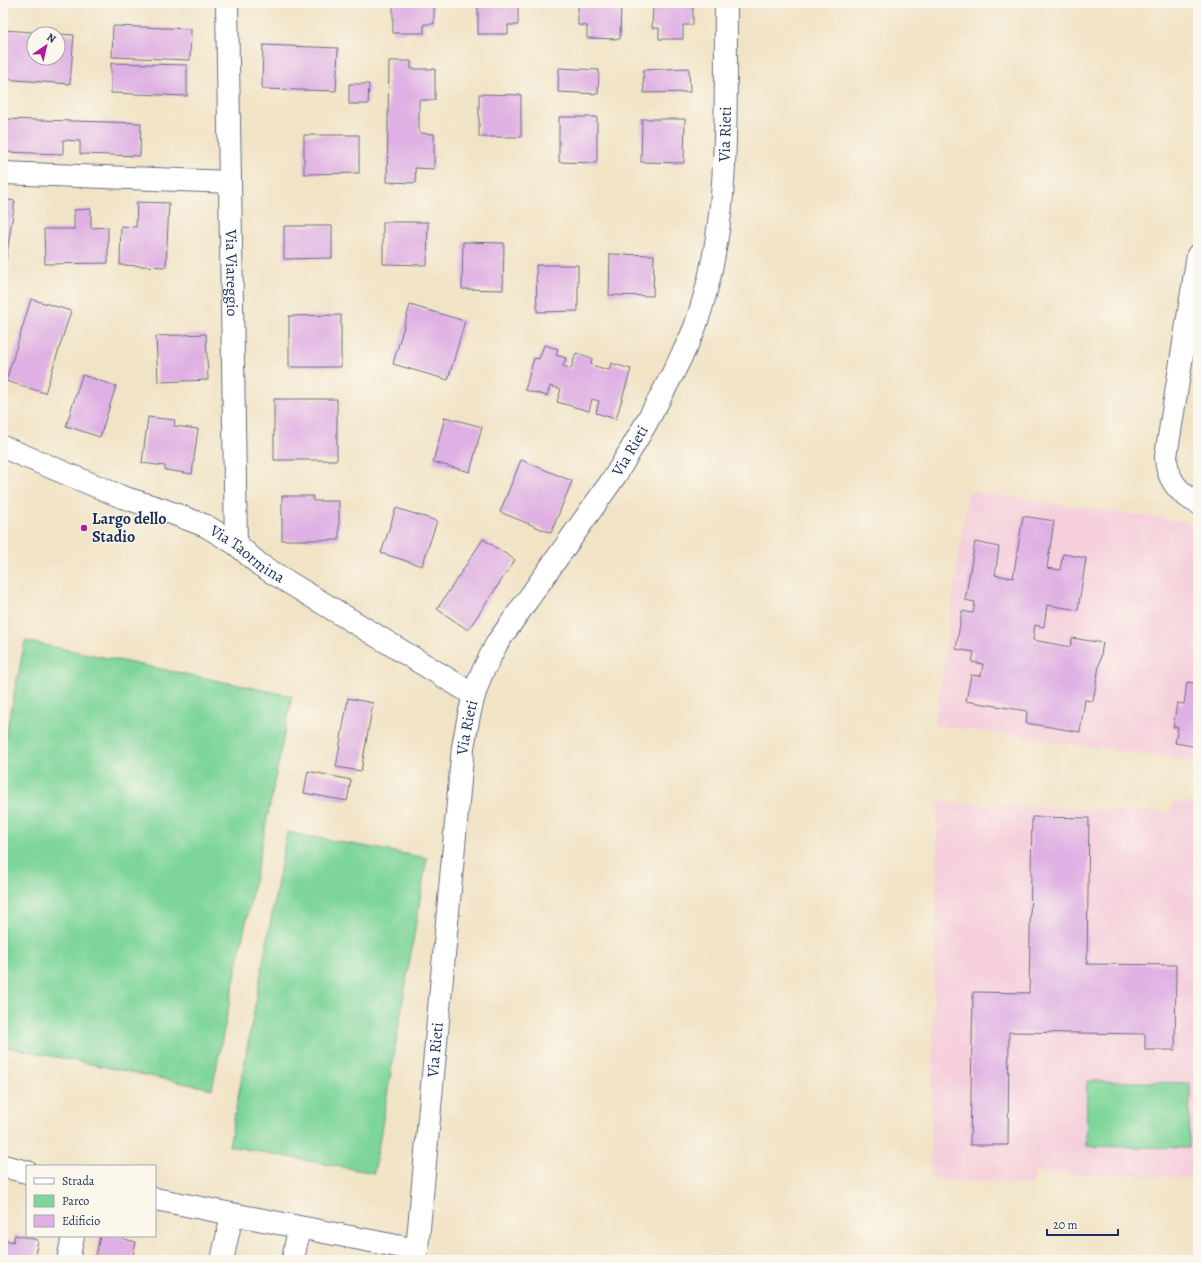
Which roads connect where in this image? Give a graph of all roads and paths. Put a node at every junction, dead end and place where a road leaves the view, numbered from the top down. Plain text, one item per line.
1 (227, 3) edge
2 (726, 3) edge
3 (3, 173) edge
4 (230, 182) junction
5 (1198, 255) edge
6 (3, 447) edge
7 (1198, 503) edge
8 (236, 544) junction
9 (474, 695) junction
10 (3, 1166) edge
11 (26, 1172) edge
12 (156, 1199) edge
13 (232, 1215) junction
14 (299, 1228) junction
15 (73, 1237) edge
16 (417, 1255) edge
17 (68, 1260) edge
18 (222, 1260) edge
19 (293, 1260) edge

1 - 4 street, Via Viareggio
2 - 9 street, Via Rieti
3 - 4 street
4 - 8 street, Via Viareggio
5 - 7 street
6 - 8 street, Via Taormina
8 - 9 street, Via Taormina
9 - 16 street, Via Rieti
10 - 11 street
12 - 13 street, Via Rieti
13 - 14 street, Via Rieti
13 - 18 street
14 - 16 street, Via Rieti
14 - 19 street
15 - 17 street

